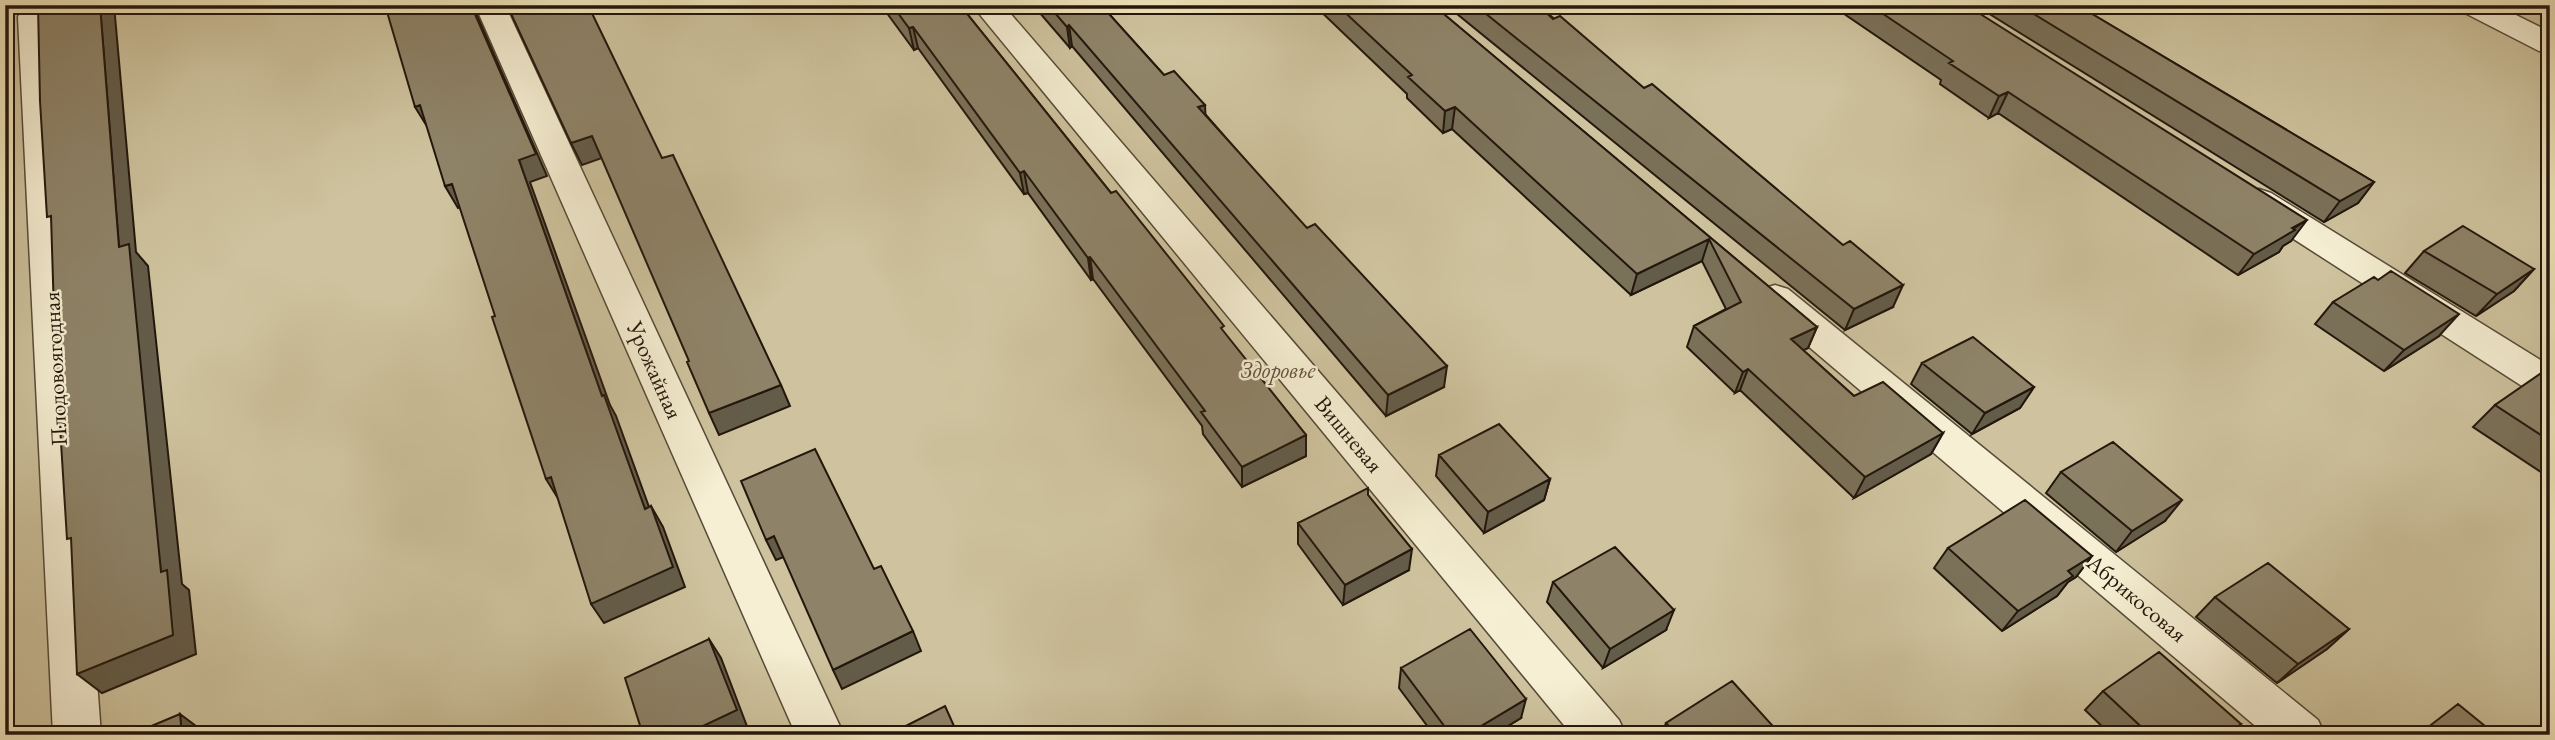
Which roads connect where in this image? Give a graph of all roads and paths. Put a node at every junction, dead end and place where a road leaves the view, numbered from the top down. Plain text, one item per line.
1 (38, 5) edge
2 (490, 5) edge
3 (987, 5) edge
4 (2472, 5) edge
5 (2550, 44) edge
6 (2232, 184) edge
7 (1745, 272) edge
8 (2550, 385) edge
9 (77, 735) edge
10 (820, 735) edge
11 (1602, 735) edge
12 (2301, 735) edge

1 - 9 street, Плодовоягодная
2 - 10 street, Урожайная
3 - 11 street, Вишневая
4 - 5 street
6 - 8 street
7 - 12 street, Абрикосовая

